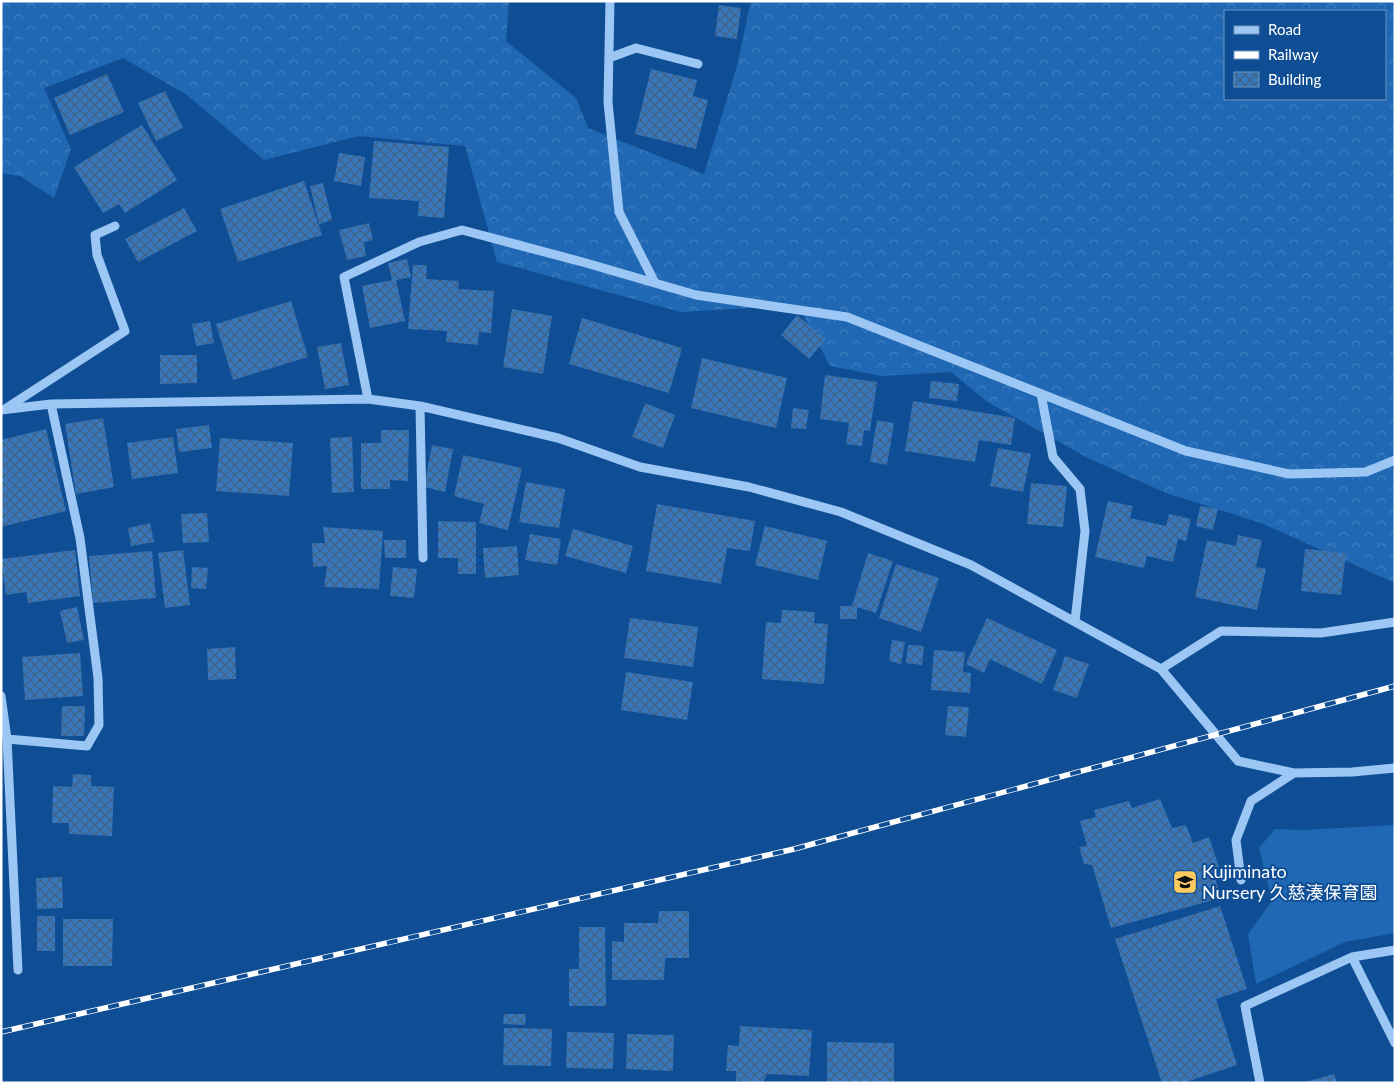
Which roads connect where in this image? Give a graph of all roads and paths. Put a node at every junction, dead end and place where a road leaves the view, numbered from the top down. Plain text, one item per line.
1 (610, 1) edge
2 (609, 58) junction
3 (698, 64) dead end
4 (115, 226) dead end
5 (655, 283) junction
6 (1041, 394) junction
7 (368, 399) junction
8 (50, 404) junction
9 (420, 406) junction
10 (2, 410) edge
11 (1395, 460) edge
12 (422, 558) dead end
13 (1075, 621) junction
14 (1395, 622) edge
15 (1161, 670) junction
16 (1, 696) edge
17 (7, 739) junction
18 (1395, 768) edge
19 (1294, 773) junction
20 (1241, 880) dead end
21 (1395, 950) edge
22 (1352, 957) junction
23 (18, 970) dead end
24 (1395, 1043) edge
25 (1260, 1083) edge

1 - 2 street
2 - 3 street
2 - 5 street
4 - 10 street
5 - 6 street
5 - 7 street
6 - 11 street
6 - 13 street
7 - 8 street
7 - 9 street
8 - 10 street
8 - 17 street
9 - 12 street
9 - 13 street
13 - 15 street
14 - 15 street
15 - 19 street
16 - 17 street
17 - 23 street
18 - 19 street
19 - 20 street
21 - 22 street
22 - 24 street
22 - 25 street

